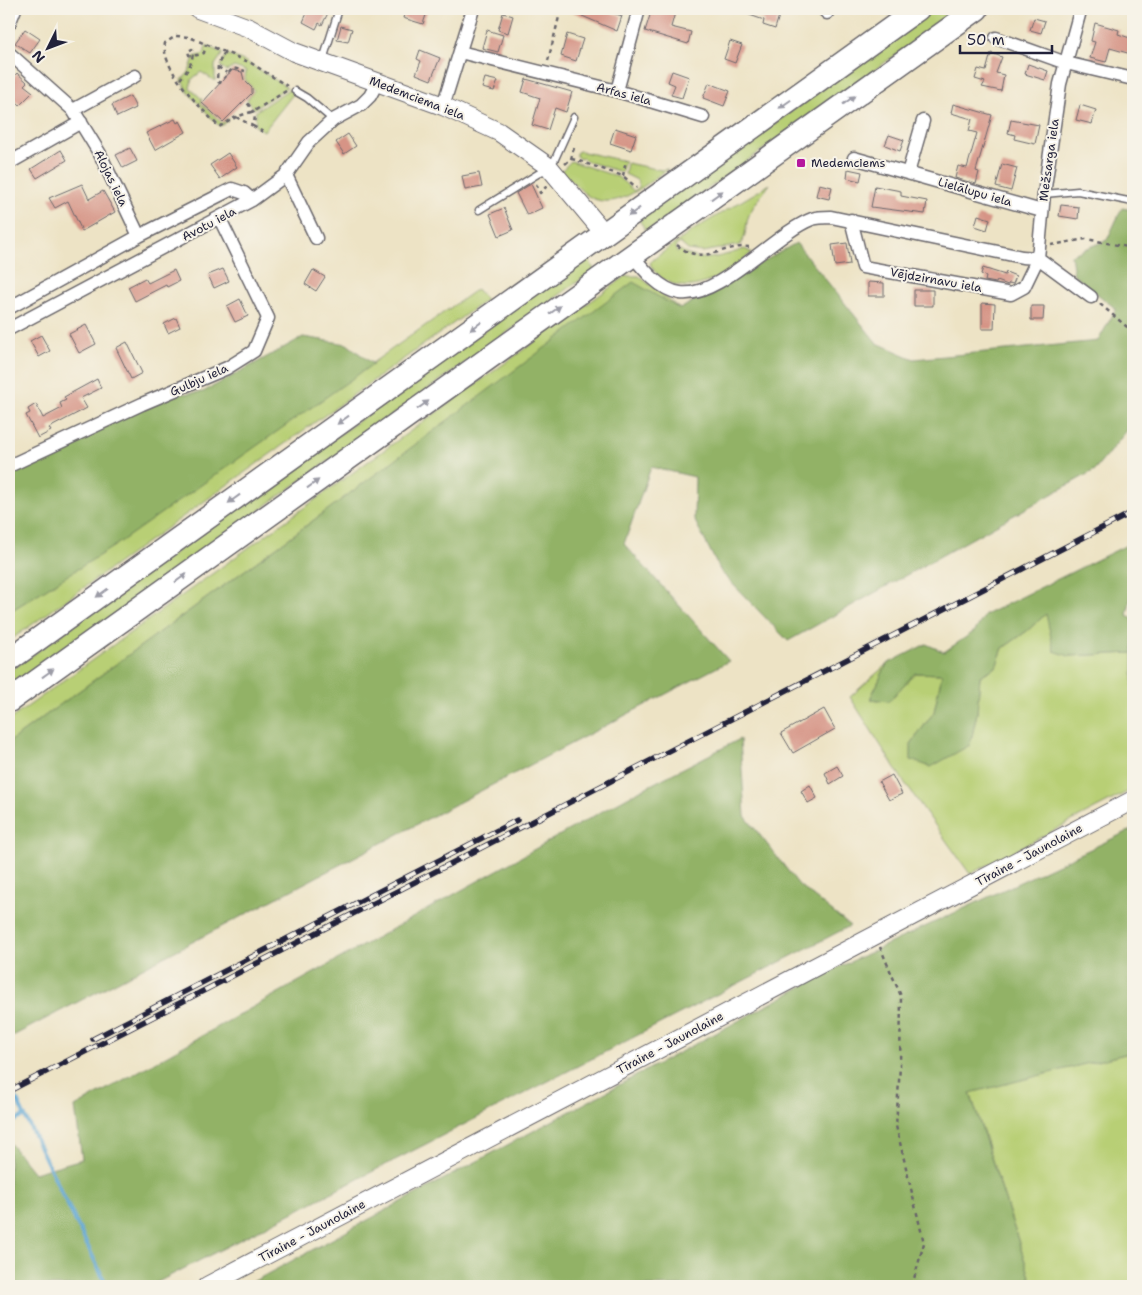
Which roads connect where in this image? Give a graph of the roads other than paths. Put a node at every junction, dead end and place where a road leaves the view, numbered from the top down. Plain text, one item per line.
1 (15, 9) edge
2 (198, 9) edge
3 (339, 9) edge
4 (473, 9) edge
5 (639, 9) edge
6 (918, 9) edge
7 (977, 9) edge
8 (1079, 15) dead end
9 (9, 24) edge
10 (996, 38) dead end
11 (460, 52) junction
12 (9, 53) edge
13 (322, 63) junction
14 (1066, 63) junction
15 (135, 76) dead end
16 (1133, 80) edge
17 (378, 81) junction
18 (295, 91) dead end
19 (617, 91) junction
20 (444, 106) junction
21 (73, 110) junction
22 (574, 117) dead end
23 (703, 117) dead end
24 (333, 120) junction
25 (922, 121) dead end
26 (82, 122) junction
27 (854, 158) dead end
28 (9, 163) edge
29 (552, 172) junction
30 (908, 173) junction
31 (286, 175) junction
32 (1044, 194) junction
33 (252, 200) junction
34 (1133, 202) edge
35 (479, 210) dead end
36 (1042, 211) junction
37 (220, 219) junction
38 (851, 220) junction
39 (604, 233) junction
40 (139, 236) junction
41 (316, 238) dead end
42 (632, 256) junction
43 (1038, 258) junction
44 (1091, 297) road end
45 (9, 308) edge
46 (9, 329) edge
47 (9, 466) edge
48 (9, 660) edge
49 (9, 701) edge
50 (1133, 800) edge
51 (207, 1286) edge

1 - 9 street
2 - 13 main road, Medemciema iela
3 - 13 lane
4 - 11 street
5 - 19 street
6 -> 39 highway
42 -> 7 highway
8 - 14 street, Mežsarga iela
10 - 14 street
11 - 19 street, Arfas iela
11 - 20 street
12 - 21 street, Alojas iela
13 - 17 main road, Medemciema iela
14 - 16 street
14 - 32 street, Mežsarga iela
15 - 21 street
17 - 20 main road, Medemciema iela
17 - 24 street, Avotu iela
18 - 24 lane
19 - 23 street, Arfas iela
20 - 29 main road, Medemciema iela
21 - 26 street, Alojas iela
22 - 29 lane
24 - 31 street, Avotu iela
25 - 30 street
26 - 28 street
26 - 40 street, Alojas iela
27 - 30 street, Lielālupu iela
29 - 35 lane
29 - 39 main road, Medemciema iela
30 - 36 street, Lielālupu iela
31 - 33 street, Avotu iela
31 - 41 street
32 - 34 lane
32 - 36 street, Mežsarga iela
33 - 37 street, Avotu iela
33 - 40 street
36 - 43 street, Mežsarga iela
37 - 46 street, Avotu iela
37 - 47 street, Gulbju iela
38 - 42 street
38 - 43 street
38 - 43 street, Vējdzirnavu iela
39 -> 48 highway
40 - 45 street
49 -> 42 highway
43 - 44 street
50 - 51 main road, Tīraine - Jaunolaine

